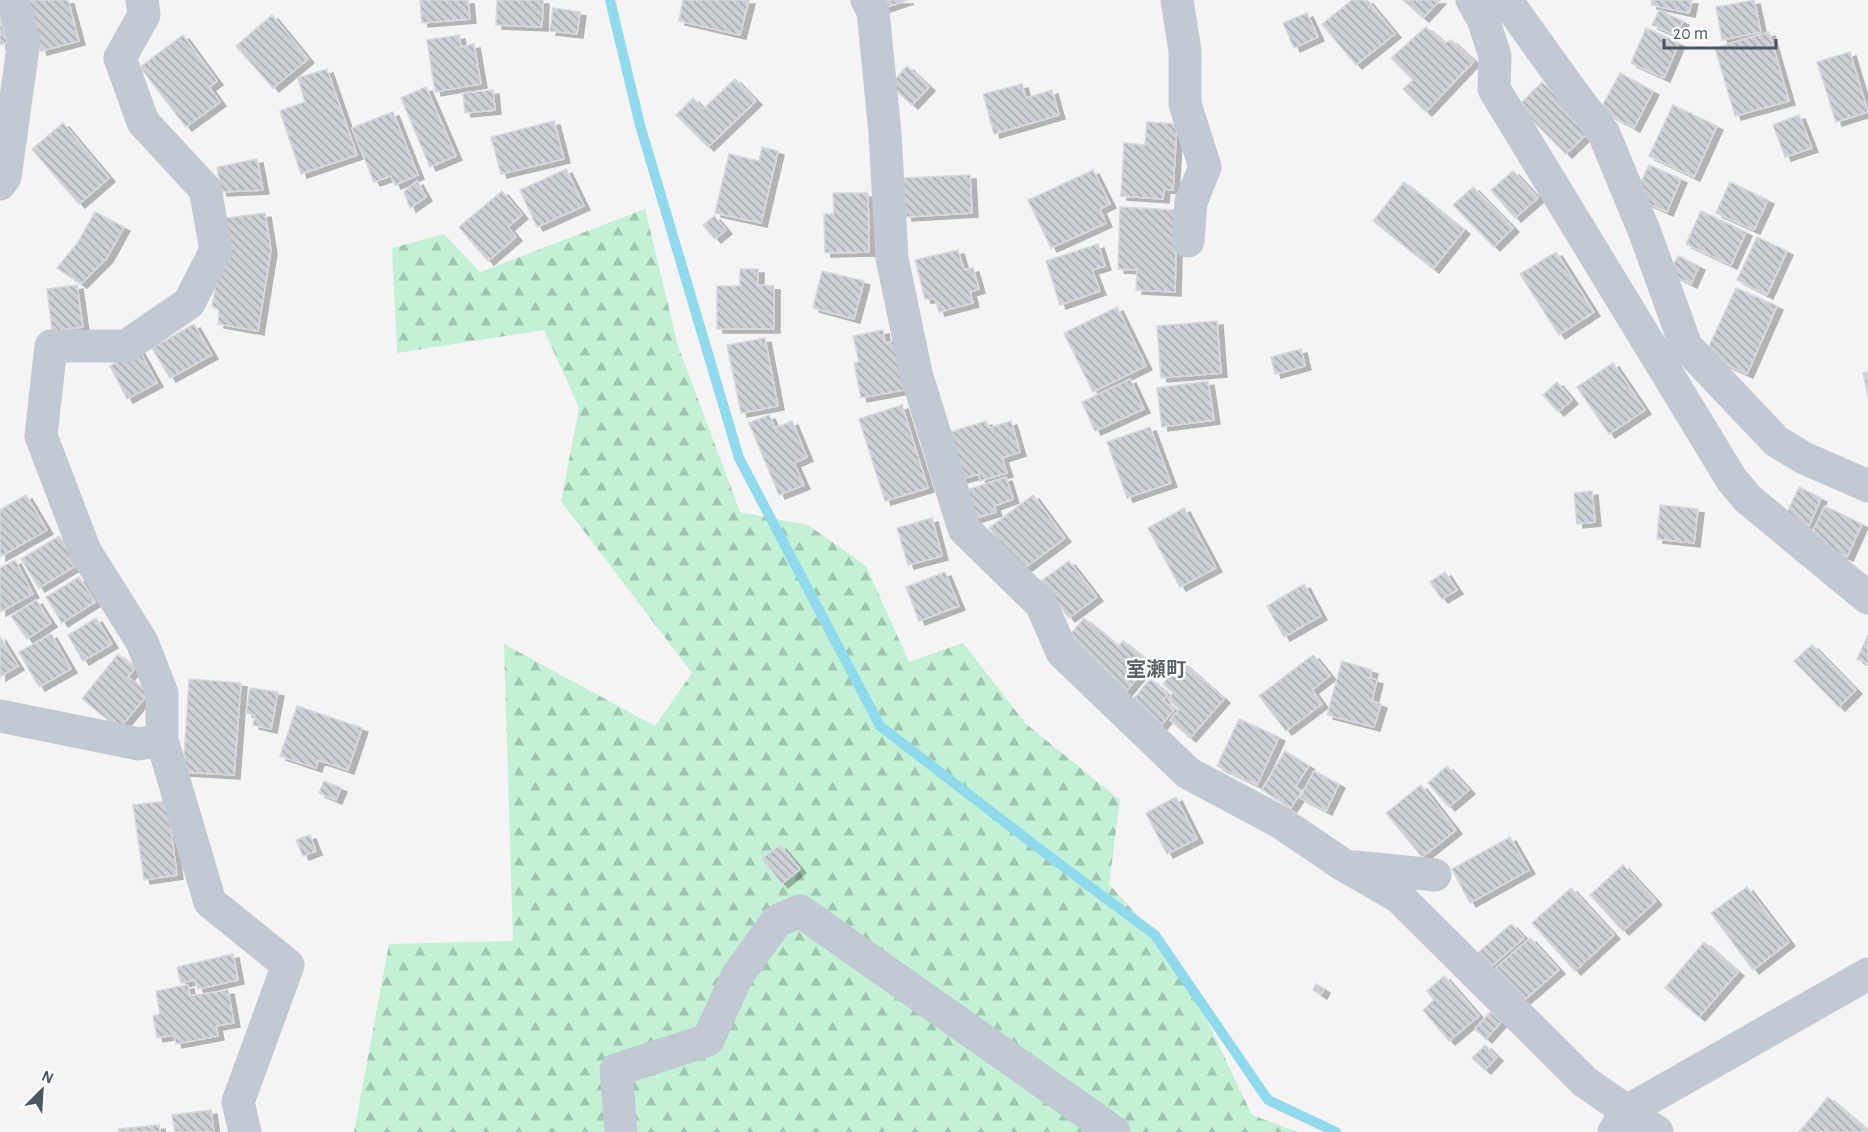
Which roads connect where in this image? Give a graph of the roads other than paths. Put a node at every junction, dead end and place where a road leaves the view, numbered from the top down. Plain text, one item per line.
1 (13, 0) edge
2 (142, 0) edge
3 (867, 0) edge
4 (1177, 0) edge
5 (1472, 0) edge
6 (1506, 0) edge
7 (8, 97) edge
8 (0, 184) edge
9 (1188, 241) dead end
10 (1868, 486) edge
11 (1868, 598) edge
12 (0, 716) edge
13 (162, 740) junction
14 (1345, 866) junction
15 (1435, 875) dead end
16 (1868, 974) edge
17 (1621, 1122) edge
18 (245, 1132) edge
19 (621, 1132) edge
20 (1114, 1132) edge
21 (1657, 1132) edge

1 - 7 street
2 - 13 street
3 - 14 street
4 - 9 street
5 - 11 street
6 - 10 street
7 - 8 street
12 - 13 street
13 - 18 street
14 - 15 street
14 - 17 street
16 - 17 street
17 - 21 street
19 - 20 street

